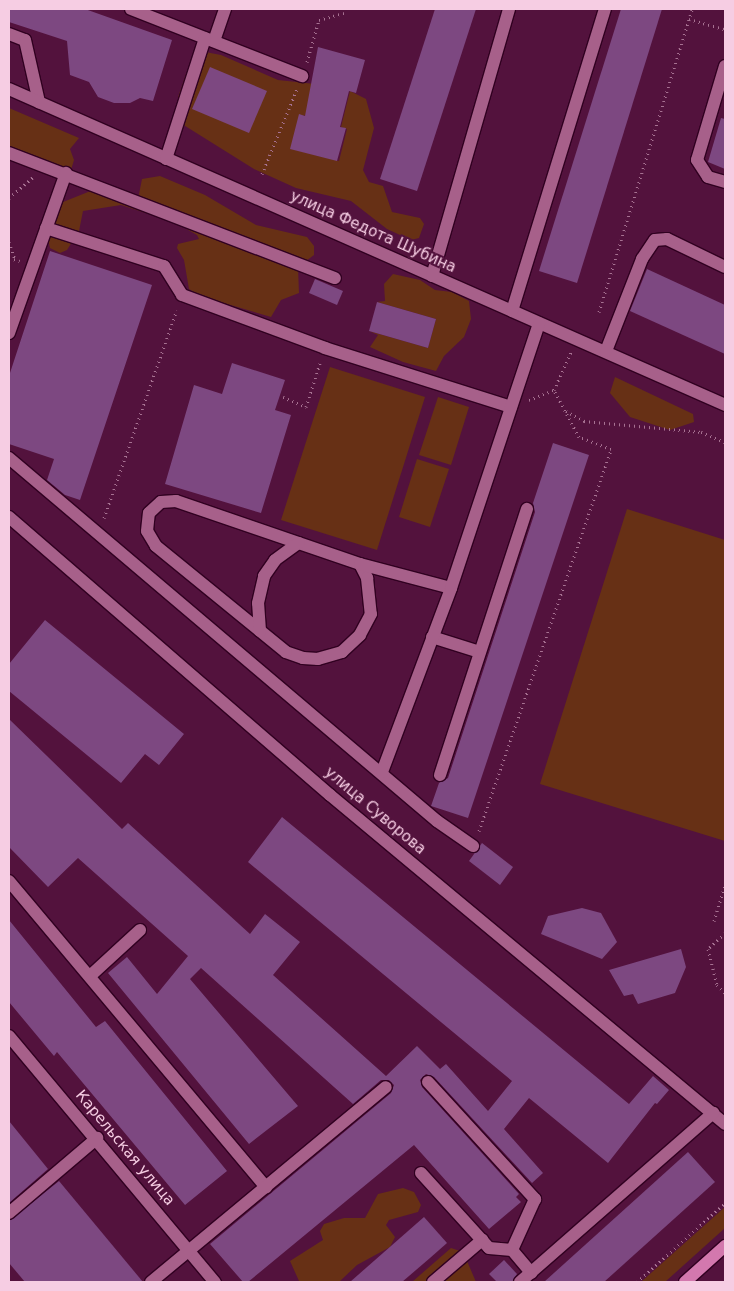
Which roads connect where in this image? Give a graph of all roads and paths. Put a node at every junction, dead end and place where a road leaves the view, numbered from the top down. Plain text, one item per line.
1 (131, 9) edge
2 (225, 9) edge
3 (509, 9) edge
4 (605, 9) edge
5 (692, 9) edge
6 (344, 13) dead end
7 (689, 19) junction
8 (725, 30) edge
9 (9, 34) edge
10 (209, 39) junction
11 (725, 66) edge
12 (302, 76) junction
13 (9, 89) edge
14 (39, 102) junction
15 (9, 153) edge
16 (166, 159) junction
17 (46, 166) junction
18 (66, 173) junction
19 (262, 174) dead end
20 (725, 182) edge
21 (9, 198) edge
22 (46, 228) junction
23 (9, 242) edge
24 (16, 260) dead end
25 (725, 266) edge
26 (432, 276) junction
27 (335, 278) dead end
28 (182, 295) junction
29 (512, 311) junction
30 (599, 312) dead end
31 (539, 323) junction
32 (9, 333) edge
33 (325, 348) junction
34 (573, 349) dead end
35 (606, 351) junction
36 (554, 390) junction
37 (283, 397) dead end
38 (725, 405) edge
39 (511, 407) junction
40 (565, 411) junction
41 (725, 442) edge
42 (9, 458) edge
43 (527, 509) dead end
44 (9, 518) edge
45 (98, 534) junction
46 (298, 543) junction
47 (360, 564) junction
48 (451, 588) junction
49 (260, 630) junction
50 (432, 637) junction
51 (480, 652) junction
52 (382, 772) junction
53 (440, 775) dead end
54 (473, 846) joint
55 (9, 881) edge
56 (725, 884) edge
57 (714, 921) dead end
58 (140, 930) dead end
59 (725, 933) edge
60 (90, 976) junction
61 (725, 993) edge
62 (9, 1036) edge
63 (428, 1082) dead end
64 (386, 1087) dead end
65 (713, 1113) junction
66 (725, 1124) edge
67 (97, 1138) junction
68 (421, 1173) dead end
69 (266, 1187) junction
70 (725, 1203) edge
71 (9, 1213) edge
72 (482, 1240) junction
73 (725, 1246) edge
74 (512, 1250) junction
75 (189, 1251) junction
76 (531, 1273) junction
77 (151, 1282) edge
78 (215, 1282) edge
79 (433, 1282) edge
80 (520, 1282) edge
81 (637, 1282) edge
82 (685, 1282) edge

1 - 10 street
2 - 10 street
3 - 26 street
4 - 29 street
5 - 7 path
6 - 12 path
7 - 8 path
7 - 30 path
9 - 14 street
10 - 12 street
10 - 16 street
11 - 20 street
12 - 19 path
13 - 14 street, улица Федота Шубина
14 - 16 street, улица Федота Шубина
15 - 17 street
16 - 26 street, улица Федота Шубина
17 - 18 street
17 - 21 path
18 - 22 street
18 - 27 street
22 - 28 street
22 - 32 street
23 - 24 path
25 - 35 street
26 - 29 street, улица Федота Шубина
28 - 33 street
28 - 45 path
29 - 31 street, улица Федота Шубина
31 - 35 street, улица Федота Шубина
31 - 39 street
33 - 37 path
33 - 39 street
34 - 36 path
35 - 38 street, улица Федота Шубина
36 - 39 path
36 - 40 path
39 - 48 street
40 - 41 path
40 - 54 path
42 - 45 street
43 - 51 street
44 - 65 street, улица Суворова
45 - 52 street
46 - 47 street
46 - 49 street
46 - 49 street
47 - 48 street
47 - 49 street
48 - 50 street
50 - 51 street
50 - 52 street
51 - 53 street
52 - 54 street
55 - 60 street
56 - 57 path
58 - 60 street
59 - 61 path
60 - 69 street
62 - 67 street, Карельская улица
63 - 74 street
64 - 69 street
65 - 66 street, улица Суворова
65 - 76 street
67 - 71 street
67 - 75 street, Карельская улица
68 - 72 street
69 - 75 street
70 - 81 path
72 - 74 street
72 - 79 street
73 - 82 main road
74 - 76 street
75 - 77 street
75 - 78 street, Карельская улица
76 - 80 street

